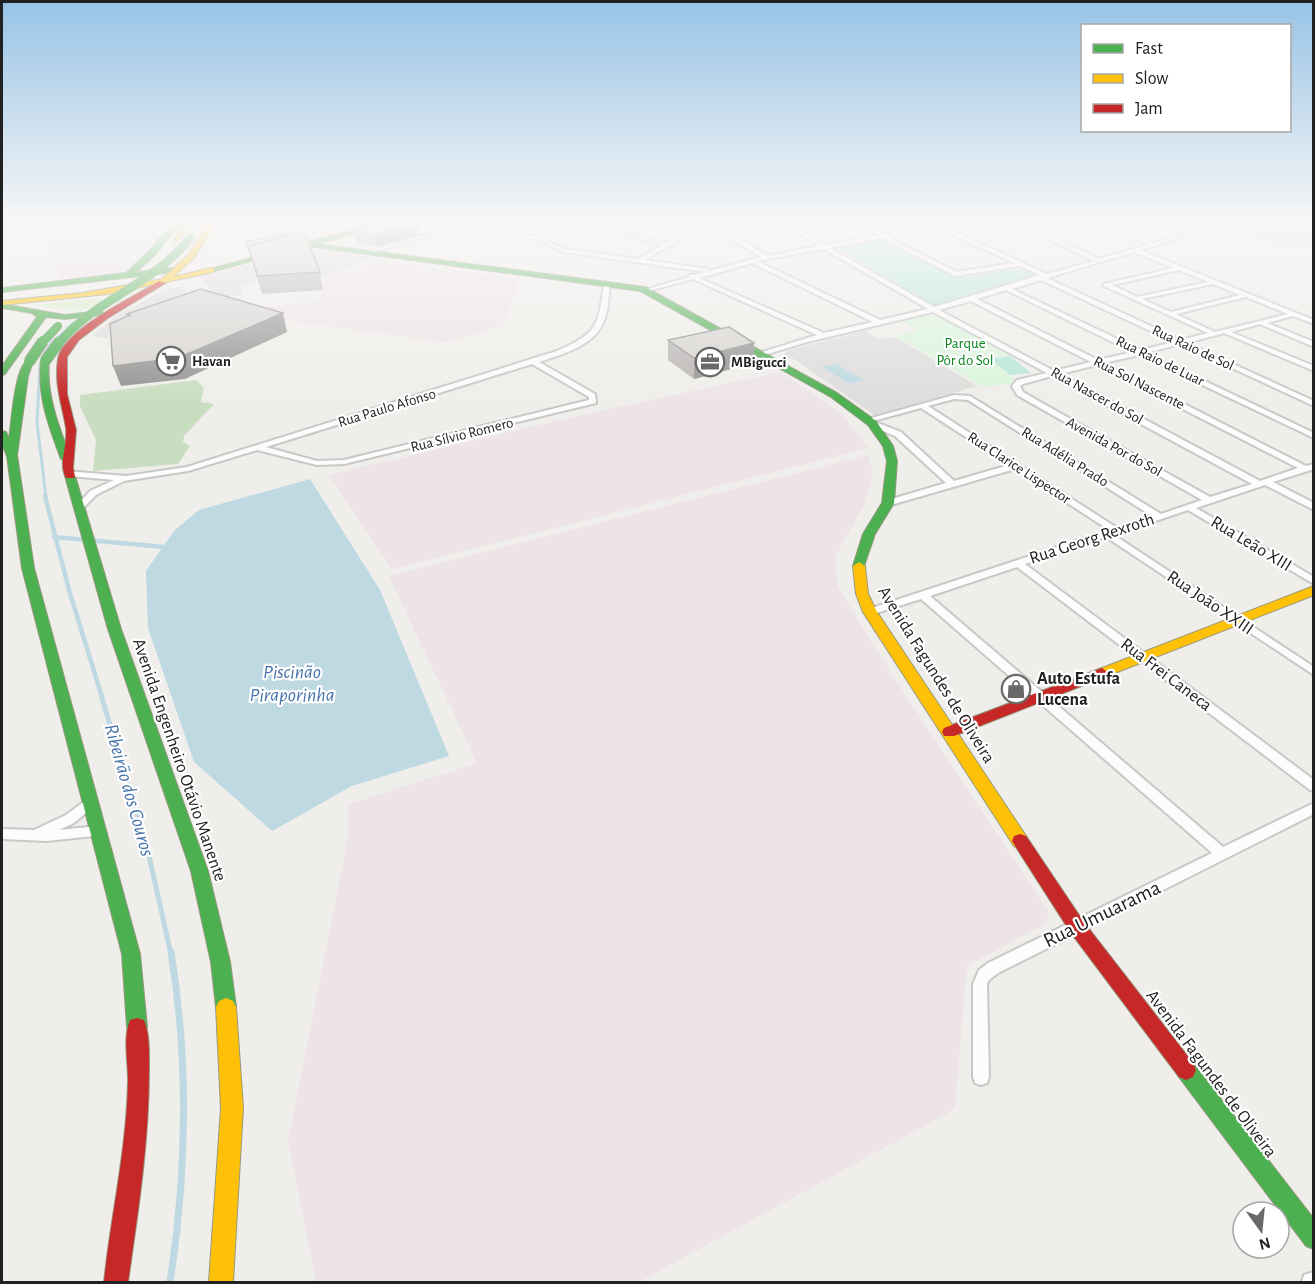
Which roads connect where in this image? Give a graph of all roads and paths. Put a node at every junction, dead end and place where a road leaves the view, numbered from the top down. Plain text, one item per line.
1 (74, 282) edge
2 (131, 282) edge
3 (144, 282) edge
4 (166, 282) edge
5 (592, 282) edge
6 (673, 282) edge
7 (704, 282) edge
8 (796, 282) edge
9 (887, 282) edge
10 (1025, 282) edge
11 (1055, 282) edge
12 (1120, 282) edge
13 (1214, 282) joint
14 (162, 283) junction
15 (607, 284) junction
16 (1006, 288) junction
17 (2, 290) edge
18 (646, 291) junction
19 (1246, 295) junction
20 (972, 298) junction
21 (1134, 299) junction
22 (2, 305) edge
23 (121, 308) junction
24 (935, 309) junction
25 (39, 313) junction
26 (1169, 314) junction
27 (1294, 314) junction
28 (879, 322) junction
29 (1314, 322) edge
30 (1262, 323) junction
31 (77, 324) junction
32 (36, 329) junction
33 (1226, 332) junction
34 (1215, 334) junction
35 (822, 335) junction
36 (1181, 343) junction
37 (1314, 345) edge
38 (1144, 353) junction
39 (762, 354) junction
40 (533, 362) junction
41 (1101, 363) junction
42 (1314, 369) edge
43 (2, 372) edge
44 (1056, 374) junction
45 (1314, 404) edge
46 (923, 406) junction
47 (870, 422) junction
48 (2, 434) edge
49 (1314, 436) edge
50 (258, 448) junction
51 (12, 456) junction
52 (1016, 466) junction
53 (68, 467) junction
54 (1310, 467) edge
55 (126, 478) junction
56 (1262, 483) junction
57 (952, 484) junction
58 (1209, 500) junction
59 (888, 503) junction
60 (1190, 507) junction
61 (1314, 507) edge
62 (82, 512) junction
63 (1160, 516) junction
64 (1111, 533) junction
65 (1018, 563) junction
66 (1314, 581) edge
67 (1314, 590) edge
68 (923, 595) junction
69 (870, 612) junction
70 (1235, 620) junction
71 (1142, 657) junction
72 (1314, 672) edge
73 (1040, 696) junction
74 (949, 732) junction
75 (1314, 787) edge
76 (90, 803) junction
77 (1314, 808) edge
78 (98, 831) junction
79 (2, 834) edge
80 (31, 836) junction
81 (1222, 854) junction
82 (1077, 927) junction
83 (981, 1077) dead end
84 (1314, 1238) edge
85 (116, 1282) edge
86 (221, 1282) edge

1 - 17 main road
2 - 51 main road, bridge
3 - 53 main road, bridge
4 - 14 main road
5 - 15 main road, Avenida Fagundes de Oliveira
6 - 18 street
7 - 35 street
8 - 28 street
9 - 24 street, Rua Nascer do Sol
10 - 16 street
11 - 36 street, Rua Raio de Sol
12 - 21 street
13 - 19 street
13 - 21 street
14 - 22 main road
14 - 23 main road, Avenida Engenheiro Otávio Manente
15 - 18 main road, Avenida Fagundes de Oliveira
15 - 40 street, Rua Paulo Afonso
16 - 20 street
16 - 38 street, Rua Raio de Luar
18 - 39 main road, Avenida Fagundes de Oliveira
19 - 26 street
19 - 27 street
20 - 24 street
20 - 41 street, Rua Sol Nascente
21 - 26 street
22 - 25 main road
23 - 25 main road
23 - 31 main road, Avenida Engenheiro Otávio Manente
24 - 28 street
24 - 44 street, Rua Nascer do Sol
25 - 32 main road
26 - 34 street
27 - 29 street
27 - 30 street
28 - 35 street
30 - 33 street
30 - 37 street
31 - 32 main road
31 - 53 main road, Avenida Engenheiro Otávio Manente
32 - 43 main road
33 - 34 street
33 - 42 street
34 - 36 street
35 - 39 street
36 - 38 street
36 - 45 street, Rua Raio de Sol
38 - 41 street
38 - 49 street, Rua Raio de Luar
39 - 47 main road, Avenida Fagundes de Oliveira
40 - 50 street, Rua Paulo Afonso
40 - 50 street, Rua Sílvio Romero
41 - 44 street
41 - 54 street, Rua Sol Nascente
44 - 56 street, Rua Nascer do Sol
44 - 58 street, Avenida Por do Sol
46 - 47 street
46 - 52 street, Rua Clarice Lispector
46 - 63 street, Rua Adélia Prado
47 - 57 street
47 - 59 main road, Avenida Fagundes de Oliveira
48 - 51 main road
50 - 55 street, Rua Paulo Afonso
51 - 76 main road
52 - 57 street
52 - 64 street, Rua Clarice Lispector
53 - 55 street, Rua Paulo Afonso
53 - 62 main road, Avenida Engenheiro Otávio Manente
54 - 56 street, Rua Georg Rexroth
55 - 62 street, Rua Paulo Afonso
56 - 58 street, Rua Georg Rexroth
56 - 61 street, Rua Nascer do Sol
57 - 59 street
58 - 60 street, Rua Georg Rexroth
59 - 69 main road, Avenida Fagundes de Oliveira
60 - 63 street, Rua Georg Rexroth
60 - 66 street, Rua Leão XIII
62 - 86 main road, Avenida Engenheiro Otávio Manente
63 - 64 street, Rua Georg Rexroth
64 - 65 street, Rua Georg Rexroth
64 - 70 street, Rua João XXIII
65 - 68 street, Rua Georg Rexroth
65 - 71 street, Rua Frei Caneca
67 - 70 main road
68 - 69 street, Rua Georg Rexroth
68 - 73 street
69 - 74 main road, Avenida Fagundes de Oliveira
70 - 71 main road
70 - 72 street, Rua João XXIII
71 - 73 main road
71 - 75 street, Rua Frei Caneca
73 - 74 main road
73 - 81 street
74 - 82 main road, Avenida Fagundes de Oliveira
76 - 78 main road
76 - 80 street
77 - 81 street, Rua Umuarama
78 - 80 street
78 - 85 main road
79 - 80 street
81 - 82 street, Rua Umuarama
82 - 83 street, Rua Umuarama
82 - 84 main road, Avenida Fagundes de Oliveira

